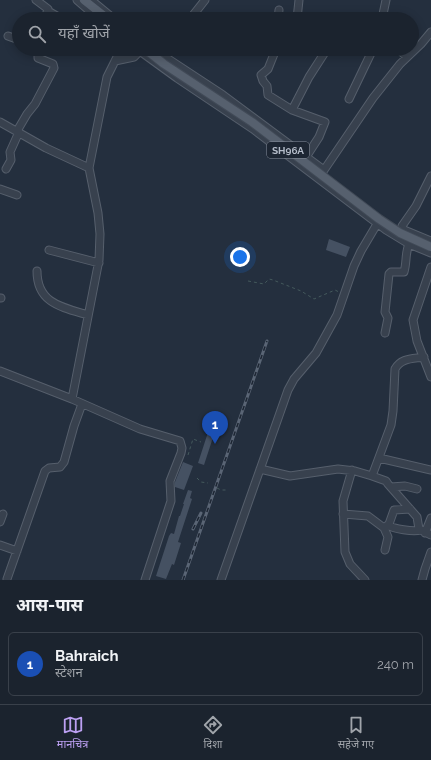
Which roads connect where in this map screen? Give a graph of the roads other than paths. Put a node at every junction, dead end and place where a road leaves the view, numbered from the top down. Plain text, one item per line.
1 (36, 0) edge
2 (77, 0) edge
3 (84, 0) edge
4 (91, 0) edge
5 (205, 0) edge
6 (299, 0) edge
7 (386, 0) edge
8 (48, 11) edge
9 (91, 12) edge
10 (99, 12) edge
11 (106, 12) edge
12 (196, 12) edge
13 (298, 12) edge
14 (383, 12) edge
15 (431, 32) edge
16 (8, 36) dead end
17 (12, 37) edge
18 (419, 44) edge
19 (38, 56) edge
20 (118, 56) edge
21 (135, 56) edge
22 (148, 56) edge
23 (151, 56) edge
24 (153, 56) edge
25 (167, 56) edge
26 (273, 56) edge
27 (322, 56) edge
28 (370, 56) edge
29 (407, 57) edge
30 (151, 59) junction
31 (115, 61) junction
32 (349, 99) dead end
33 (292, 110) junction
34 (0, 122) edge
35 (18, 132) junction
36 (306, 157) junction
37 (89, 168) junction
38 (6, 169) dead end
39 (324, 170) junction
40 (431, 176) edge
41 (318, 178) junction
42 (0, 189) edge
43 (17, 195) dead end
44 (377, 224) junction
45 (431, 241) edge
46 (409, 244) junction
47 (431, 247) edge
48 (49, 250) dead end
49 (431, 252) edge
50 (99, 263) junction
51 (431, 267) edge
52 (37, 271) dead end
53 (429, 277) edge
54 (88, 315) junction
55 (385, 333) dead end
56 (424, 358) junction
57 (0, 371) edge
58 (431, 377) edge
59 (72, 399) junction
60 (82, 404) junction
61 (379, 458) junction
62 (260, 469) junction
63 (352, 470) junction
64 (431, 470) edge
65 (372, 476) junction
66 (391, 487) junction
67 (417, 489) dead end
68 (410, 509) junction
69 (3, 514) dead end
70 (343, 514) junction
71 (431, 518) edge
72 (0, 522) edge
73 (386, 527) junction
74 (425, 533) edge
75 (0, 545) edge
76 (385, 550) dead end
77 (17, 551) junction
78 (431, 552) edge
79 (6, 579) edge
80 (145, 580) edge
81 (221, 580) edge
82 (365, 580) edge
83 (422, 580) edge

1 - 8 street
2 - 9 street
3 - 10 main road
4 - 11 street
5 - 12 street
6 - 13 street
7 - 14 street
15 - 18 street
16 - 17 street
19 - 35 street
20 - 31 street
21 - 31 street
22 - 30 street
23 - 47 main road, SH96A, bridge
24 - 30 street
25 - 36 street
26 - 33 street
27 - 33 street
28 - 32 street
29 - 39 street
30 - 41 street
31 - 37 street
33 - 36 street
34 - 35 street
35 - 37 street
35 - 38 street
36 - 39 street
37 - 50 street
39 - 41 street
40 - 45 street
41 - 44 street
42 - 43 street
44 - 46 street
44 - 62 street
46 - 49 street
46 - 55 street
48 - 50 street
50 - 54 street
51 - 53 street
52 - 54 street
53 - 56 street
54 - 59 street
56 - 58 street
56 - 61 street
57 - 59 street
59 - 60 street
60 - 77 street
60 - 80 street
61 - 64 street
61 - 65 street
62 - 63 street
62 - 81 street
63 - 65 street
63 - 70 street
65 - 66 street
66 - 67 street
66 - 68 street
68 - 73 street
68 - 74 street
69 - 72 street
70 - 73 street
70 - 82 street
71 - 74 street
73 - 74 street
73 - 76 street
75 - 77 street
77 - 79 street
78 - 83 street

